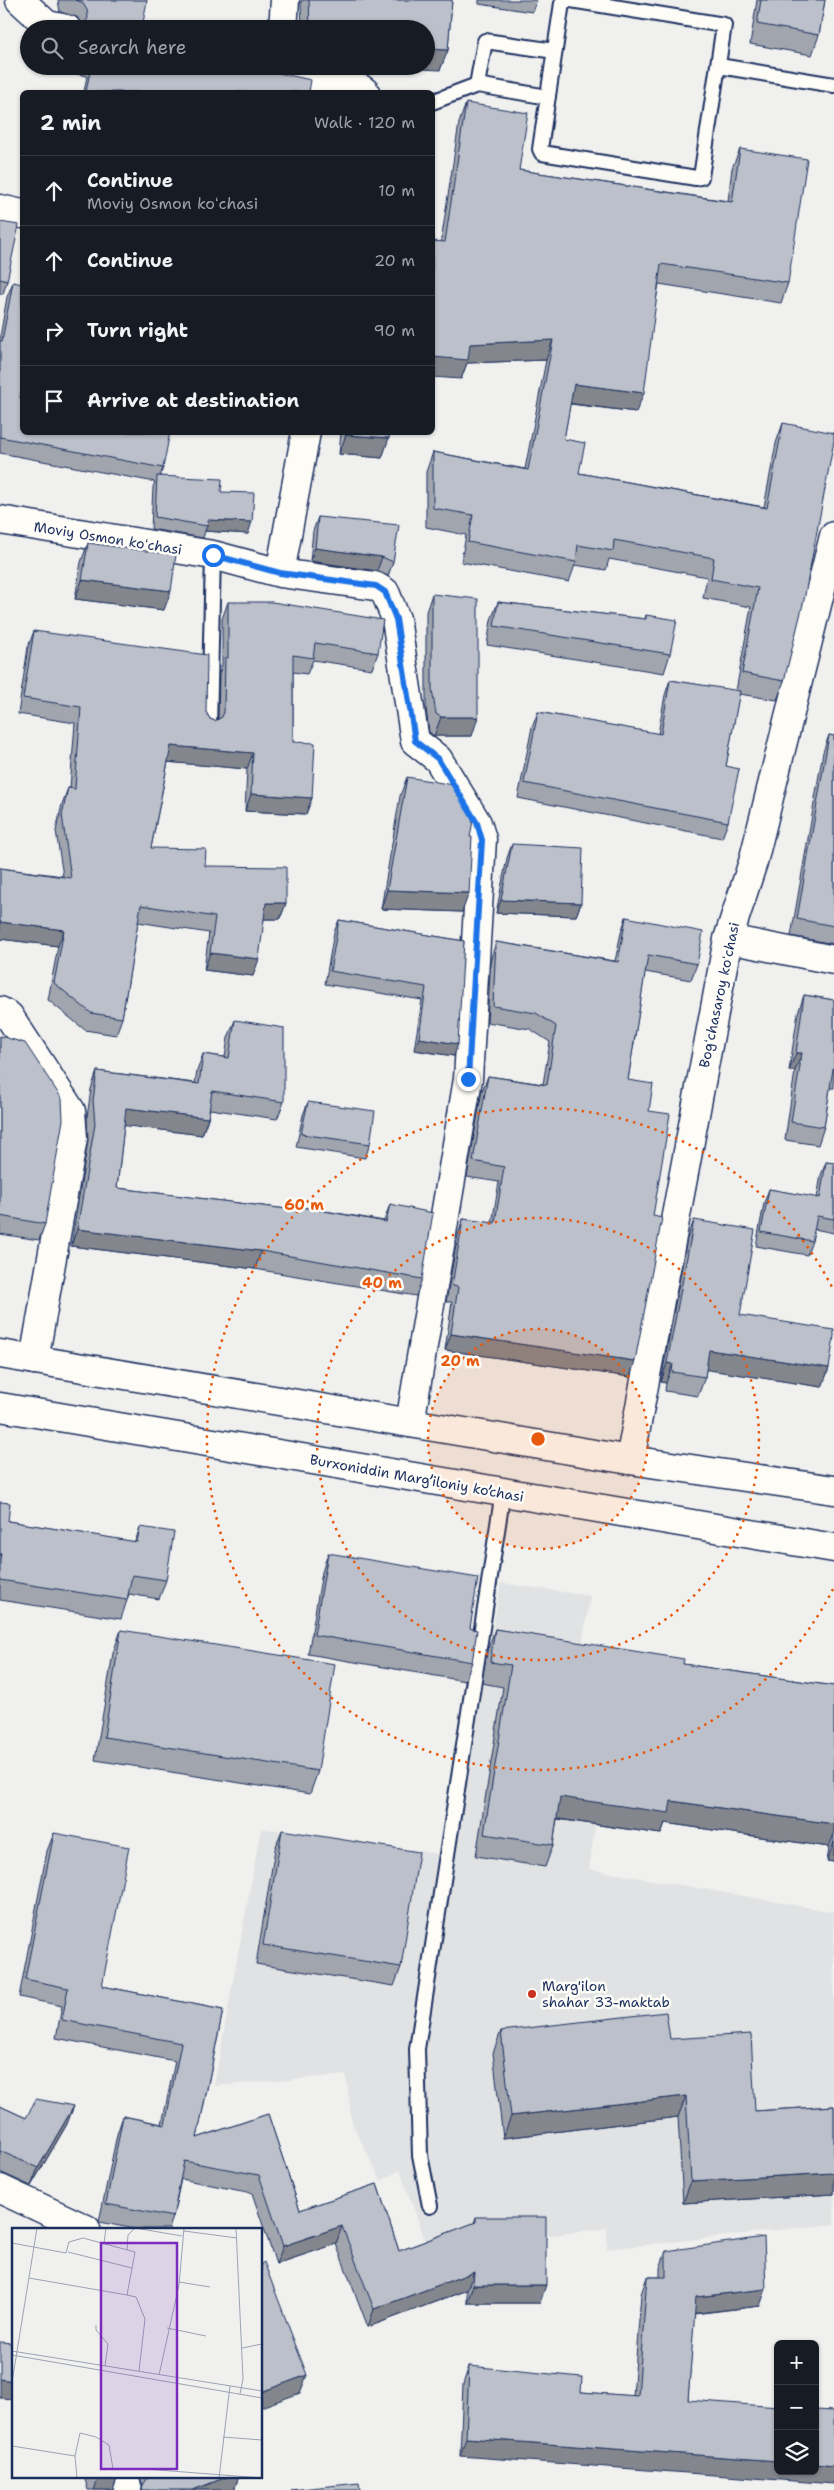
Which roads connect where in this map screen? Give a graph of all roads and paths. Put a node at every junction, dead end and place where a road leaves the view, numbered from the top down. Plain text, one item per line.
1 (21, 0) edge
2 (285, 0) edge
3 (569, 0) edge
4 (42, 20) edge
5 (284, 20) edge
6 (555, 51) junction
7 (719, 66) junction
8 (306, 75) edge
9 (834, 84) edge
10 (477, 86) junction
11 (363, 90) edge
12 (548, 96) junction
13 (435, 101) edge
14 (0, 209) edge
15 (20, 214) edge
16 (305, 435) edge
17 (0, 520) edge
18 (834, 536) edge
19 (213, 555) junction
20 (280, 573) junction
21 (209, 728) edge
22 (728, 939) junction
23 (834, 960) edge
24 (0, 1011) edge
25 (0, 1354) edge
26 (34, 1360) junction
27 (0, 1407) edge
28 (410, 1423) junction
29 (630, 1460) junction
30 (834, 1490) edge
31 (503, 1492) junction
32 (834, 1548) edge
33 (0, 2189) edge
34 (430, 2206) dead end
35 (84, 2228) edge

1 - 4 street
2 - 5 street
3 - 6 lane
3 - 7 lane
6 - 10 lane
6 - 12 lane
7 - 9 lane
7 - 12 lane
8 - 11 street
10 - 12 lane
10 - 13 lane
14 - 15 street
16 - 20 street
17 - 19 street, Moviy Osmon koʻchasi
18 - 22 street, Bogʻchasaroy koʻchasi
19 - 20 street, Moviy Osmon koʻchasi
19 - 21 lane
20 - 28 street, Moviy Osmon koʻchasi
22 - 23 street
22 - 29 street, Bogʻchasaroy koʻchasi
24 - 26 street
25 - 26 street
26 - 28 street
27 - 31 street, Burxoniddin Marg’iloniy ko’chasi
28 - 29 street
29 - 30 street
31 - 32 street, Burxoniddin Marg’iloniy ko’chasi
31 - 34 lane
33 - 35 street

